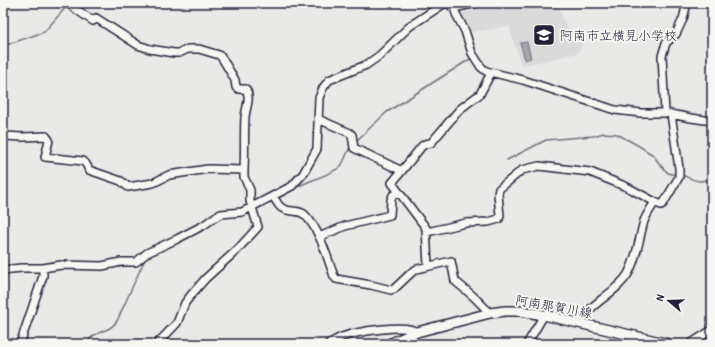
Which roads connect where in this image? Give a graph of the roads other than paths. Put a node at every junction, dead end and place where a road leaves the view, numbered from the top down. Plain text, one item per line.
1 (67, 3) edge
2 (476, 3) edge
3 (687, 3) edge
4 (450, 4) edge
5 (491, 73) junction
6 (668, 113) junction
7 (318, 119) junction
8 (712, 121) edge
9 (3, 136) edge
10 (244, 170) junction
11 (402, 172) junction
12 (400, 193) junction
13 (274, 198) junction
14 (655, 202) junction
15 (252, 208) junction
16 (427, 232) junction
17 (320, 237) junction
18 (428, 266) junction
19 (43, 268) junction
20 (3, 270) edge
21 (490, 313) junction
22 (544, 315) junction
23 (580, 323) junction
24 (712, 330) edge
25 (417, 332) junction
26 (20, 344) edge
27 (157, 344) edge
28 (328, 344) edge
29 (389, 344) edge
30 (527, 344) edge
31 (668, 344) edge
32 (690, 344) edge

1 - 10 street
2 - 4 street
3 - 6 street
4 - 5 street
4 - 7 street
5 - 6 street
5 - 11 street
6 - 8 street
6 - 14 street
7 - 11 street
7 - 13 street
9 - 10 street
10 - 15 street
11 - 12 street
12 - 16 street
12 - 17 street
13 - 15 street
13 - 17 street
14 - 16 street
14 - 23 street
15 - 19 street
15 - 27 street
16 - 18 street
17 - 18 street
18 - 21 street
19 - 20 street
19 - 26 street
21 - 22 main road, 阿南那賀川線
21 - 25 main road, 阿南那賀川線
22 - 23 main road, 阿南那賀川線
22 - 30 street
23 - 31 main road, 阿南那賀川線
24 - 32 street
25 - 28 street
25 - 29 main road, 阿南那賀川線

